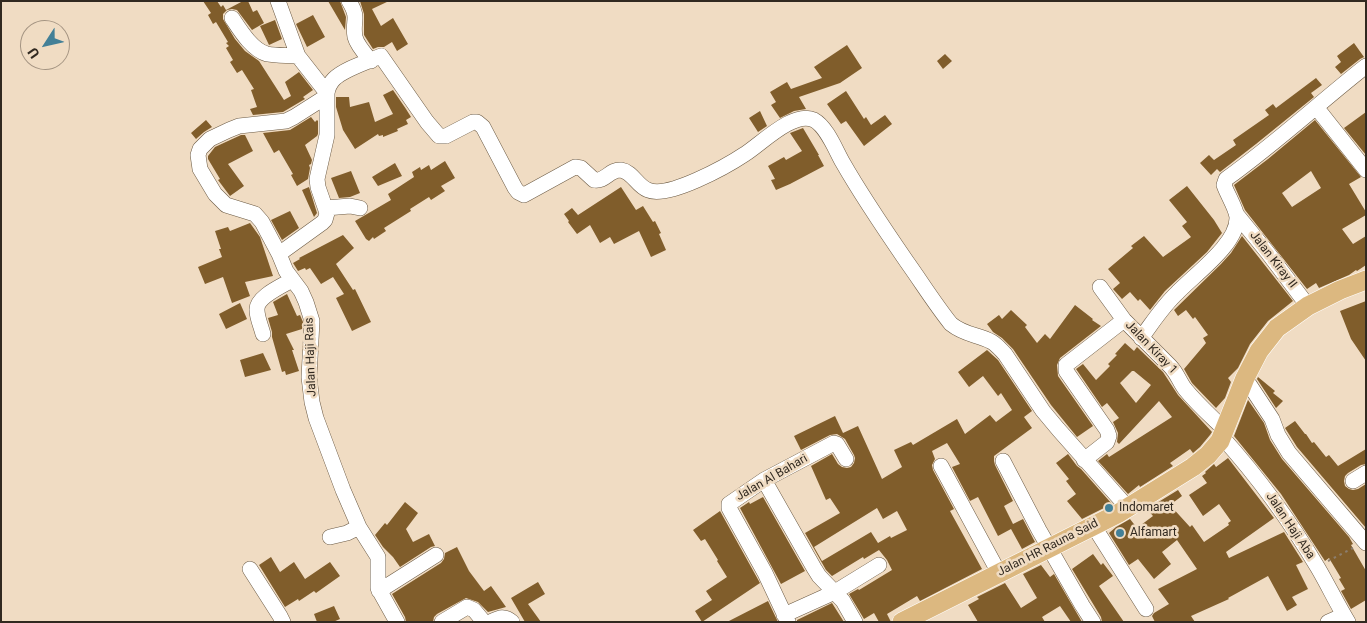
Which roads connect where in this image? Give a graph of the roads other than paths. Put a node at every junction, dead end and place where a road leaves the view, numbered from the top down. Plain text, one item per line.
1 (278, 1) edge
2 (349, 1) edge
3 (232, 18) dead end
4 (298, 56) junction
5 (371, 61) junction
6 (1366, 66) edge
7 (327, 95) junction
8 (1316, 107) junction
9 (1366, 170) edge
10 (326, 208) junction
11 (360, 208) dead end
12 (1237, 216) junction
13 (279, 254) junction
14 (292, 280) junction
15 (1366, 280) edge
16 (1100, 287) dead end
17 (1308, 306) junction
18 (1124, 320) junction
19 (263, 334) dead end
20 (1141, 338) junction
21 (1245, 378) junction
22 (1223, 434) junction
23 (846, 459) dead end
24 (1084, 460) junction
25 (1003, 461) dead end
26 (941, 466) dead end
27 (764, 480) junction
28 (1128, 508) junction
29 (1093, 525) junction
30 (359, 527) junction
31 (330, 537) dead end
32 (1365, 542) edge
33 (1051, 548) junction
34 (436, 555) dead end
35 (879, 565) dead end
36 (250, 569) dead end
37 (999, 573) junction
38 (379, 591) junction
39 (835, 592) junction
40 (1146, 609) dead end
41 (786, 618) edge
42 (1346, 618) edge
43 (283, 622) edge
44 (397, 622) edge
45 (442, 622) edge
46 (484, 622) edge
47 (490, 622) edge
48 (512, 622) edge
49 (855, 622) edge
50 (902, 622) edge
51 (1093, 622) edge
52 (1328, 622) edge

1 - 4 street
2 - 5 street
3 - 4 street
4 - 7 street
5 - 7 street
5 - 24 street
6 - 8 street
7 - 10 street
7 - 13 street, Jalan Haji Rais
8 - 9 street
8 - 12 street, Jalan Kiray II
10 - 11 street
10 - 13 street
12 - 17 street, Jalan Kiray II
12 - 20 street
13 - 14 street, Jalan Haji Rais
14 - 19 street
14 - 30 street, Jalan Haji Rais
15 - 17 main road, Jalan HR Rauna Said
16 - 18 street, Jalan Kiray 1
17 - 21 main road, Jalan HR Rauna Said
18 - 20 street, Jalan Kiray 1
18 - 24 street
20 - 22 street, Jalan Kiray 1
21 - 22 main road, Jalan HR Rauna Said
21 - 32 street
22 - 28 main road, Jalan HR Rauna Said
22 - 42 street, Jalan Haji Aba
23 - 27 street, Jalan Al Bahari
24 - 28 street
25 - 33 street
26 - 37 street
27 - 39 street
27 - 41 street, Jalan Al Bahari
28 - 29 main road, Jalan HR Rauna Said
29 - 33 main road, Jalan HR Rauna Said
29 - 40 street
30 - 31 street
30 - 38 street, Jalan Haji Rais
33 - 37 main road, Jalan HR Rauna Said
33 - 51 street
34 - 38 street
35 - 39 street
36 - 43 street
37 - 50 main road, Jalan HR Rauna Said
38 - 44 street, Jalan Haji Rais
39 - 41 street
39 - 49 street
42 - 52 street
45 - 46 street
47 - 48 street

